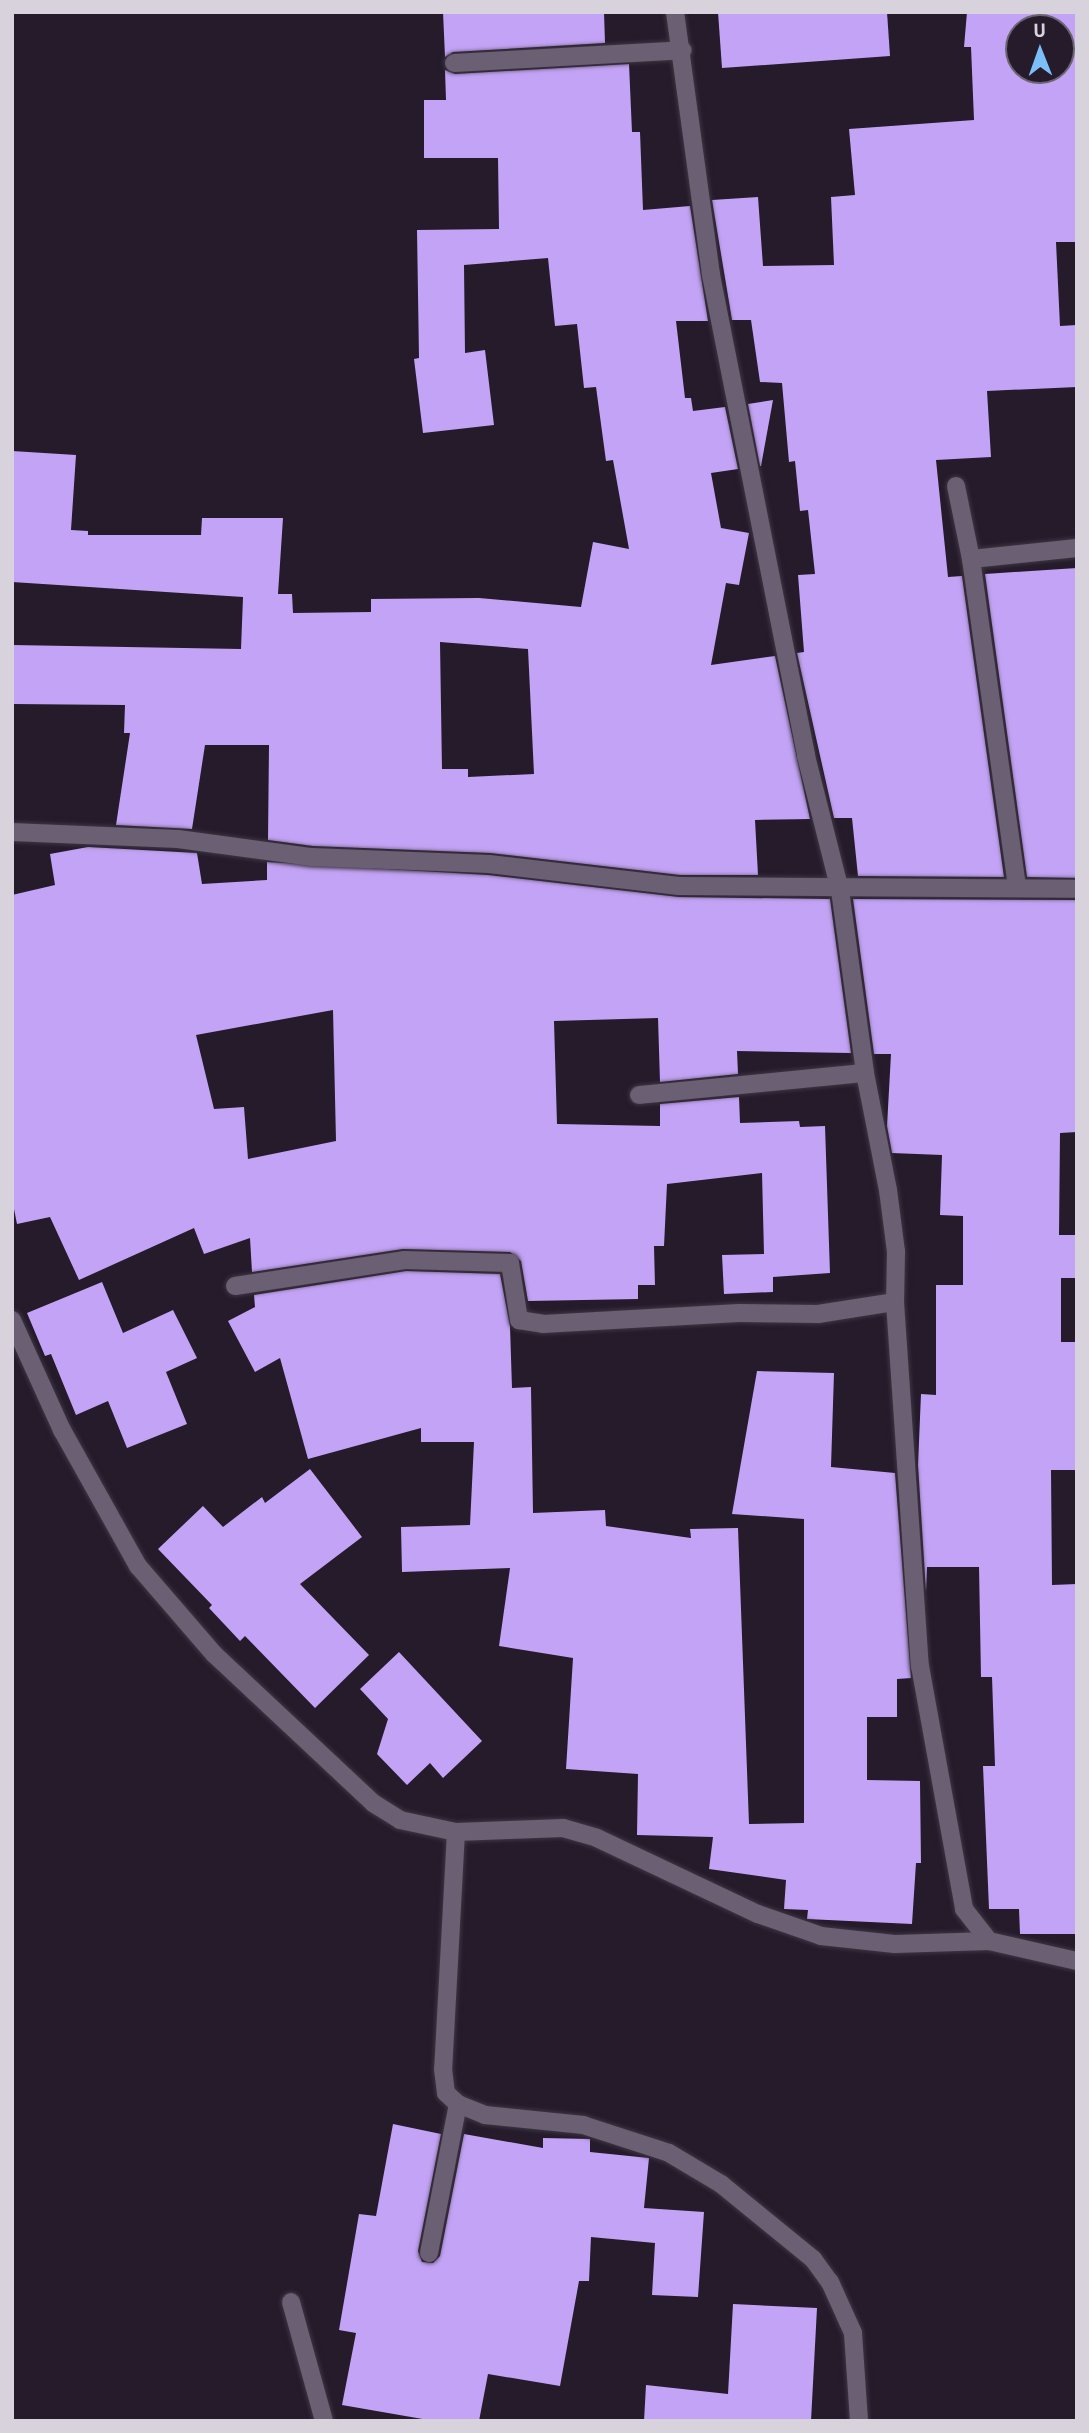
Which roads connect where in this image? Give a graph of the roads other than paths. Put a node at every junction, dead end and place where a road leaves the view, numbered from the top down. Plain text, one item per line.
1 (675, 12) edge
2 (683, 50) junction
3 (454, 63) dead end
4 (956, 486) dead end
5 (1077, 548) edge
6 (971, 559) junction
7 (12, 832) edge
8 (1017, 886) junction
9 (1077, 888) edge
10 (840, 890) junction
11 (866, 1073) junction
12 (639, 1096) dead end
13 (235, 1286) dead end
14 (895, 1302) junction
15 (12, 1320) edge
16 (456, 1832) junction
17 (989, 1941) junction
18 (1077, 1961) edge
19 (458, 2104) junction
20 (429, 2253) dead end
21 (291, 2302) dead end
22 (324, 2421) edge
23 (859, 2421) edge

1 - 2 street
2 - 3 street
2 - 10 street
4 - 6 street
5 - 6 street
6 - 8 street
7 - 10 street
8 - 9 street
8 - 10 street
10 - 11 street
11 - 12 street
11 - 14 street
13 - 14 street
14 - 17 street
15 - 16 street
16 - 17 street
16 - 19 street
17 - 18 street
19 - 20 street
19 - 23 street
21 - 22 street

